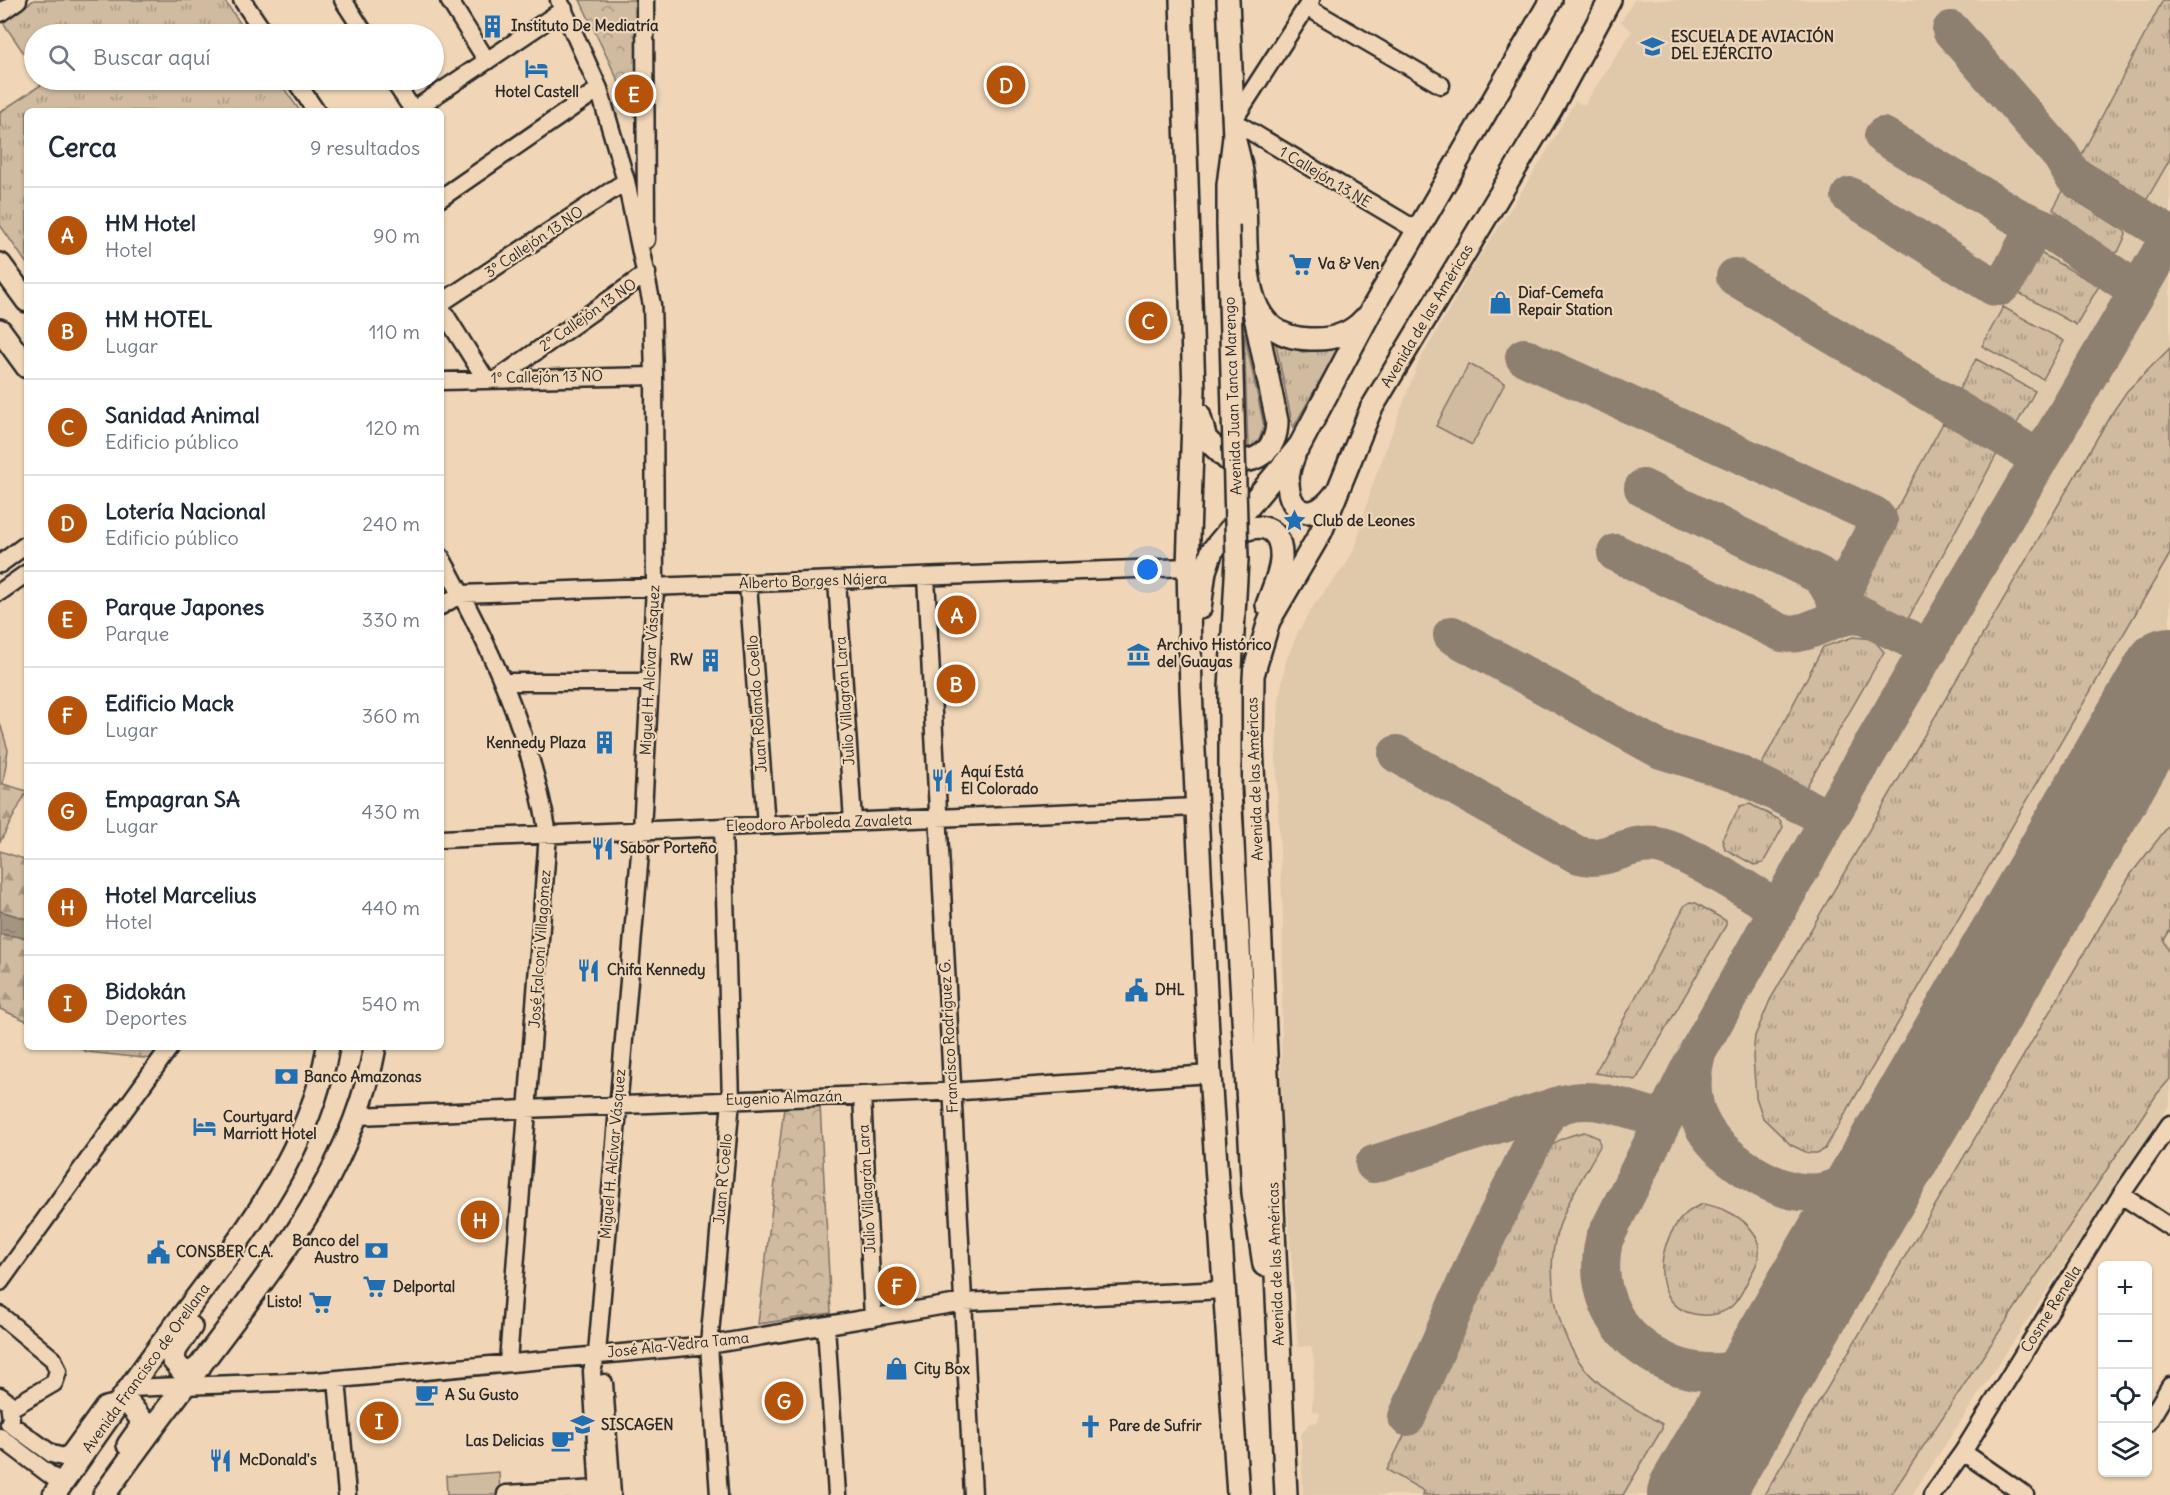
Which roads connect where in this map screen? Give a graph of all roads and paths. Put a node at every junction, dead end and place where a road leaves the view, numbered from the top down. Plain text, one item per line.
1 (18, 0) edge
2 (242, 0) edge
3 (343, 0) edge
4 (448, 0) edge
5 (645, 0) edge
6 (1181, 0) edge
7 (1228, 0) edge
8 (1551, 0) edge
9 (1610, 0) edge
10 (1309, 3) edge
11 (561, 4) edge
12 (0, 13) edge
13 (258, 24) edge
14 (359, 24) edge
15 (487, 61) junction
16 (1441, 85) dead end
17 (599, 89) junction
18 (302, 90) edge
19 (399, 90) edge
20 (444, 90) edge
21 (444, 90) edge
22 (314, 108) edge
23 (410, 108) edge
24 (416, 108) edge
25 (1234, 129) junction
26 (626, 181) junction
27 (444, 196) edge
28 (1418, 231) junction
29 (0, 264) edge
30 (646, 271) junction
31 (1250, 285) junction
32 (24, 297) edge
33 (444, 301) edge
34 (1372, 309) junction
35 (444, 312) edge
36 (0, 330) edge
37 (24, 363) edge
38 (654, 376) junction
39 (493, 378) junction
40 (444, 381) edge
41 (1194, 390) junction
42 (1300, 445) junction
43 (1336, 493) junction
44 (24, 546) edge
45 (444, 563) edge
46 (0, 564) edge
47 (1197, 569) junction
48 (24, 575) edge
49 (927, 577) junction
50 (837, 580) junction
51 (748, 584) junction
52 (655, 587) junction
53 (0, 592) edge
54 (461, 594) junction
55 (444, 604) edge
56 (1253, 675) junction
57 (504, 682) junction
58 (649, 682) junction
59 (1230, 792) joint
60 (1196, 807) junction
61 (938, 818) junction
62 (853, 821) junction
63 (766, 825) junction
64 (723, 827) junction
65 (642, 830) junction
66 (548, 834) junction
67 (444, 839) edge
68 (1259, 896) junction
69 (1240, 967) junction
70 (168, 1050) edge
71 (327, 1050) edge
72 (374, 1050) edge
73 (1209, 1074) junction
74 (952, 1091) junction
75 (862, 1095) junction
76 (731, 1101) junction
77 (616, 1105) junction
78 (529, 1109) junction
79 (358, 1116) junction
80 (2170, 1124) edge
81 (2121, 1195) junction
82 (2170, 1227) edge
83 (243, 1234) junction
84 (0, 1282) edge
85 (1225, 1290) junction
86 (964, 1302) junction
87 (0, 1315) edge
88 (873, 1318) junction
89 (826, 1326) junction
90 (710, 1345) junction
91 (597, 1353) junction
92 (1280, 1360) junction
93 (508, 1362) junction
94 (200, 1366) junction
95 (337, 1379) junction
96 (2170, 1386) edge
97 (185, 1387) junction
98 (124, 1395) junction
99 (2152, 1415) edge
100 (4, 1419) edge
101 (1963, 1452) junction
102 (58, 1489) edge
103 (603, 1493) edge
104 (506, 1494) edge
105 (94, 1495) edge
106 (104, 1495) edge
107 (347, 1495) edge
108 (719, 1495) edge
109 (837, 1495) edge
110 (973, 1495) edge
111 (1238, 1495) edge
112 (1286, 1495) edge
113 (1932, 1495) edge
114 (2025, 1495) edge

1 - 12 street
2 - 13 street
3 - 14 street
4 - 15 street
5 - 30 street
6 - 41 main road
7 - 25 main road, Avenida Juan Tanca Marengo
8 - 28 main road
9 - 43 main road, Avenida de las Américas
10 - 16 street
10 - 25 street
11 - 15 street
11 - 17 street, Miguel H. Alcívar Vásquez
15 - 21 street
17 - 26 street, Miguel H. Alcívar Vásquez
17 - 27 street
18 - 22 street
19 - 23 street
20 - 24 street
25 - 28 street, 1 Callejón 13 NE
25 - 31 main road
25 - 59 main road, Avenida Juan Tanca Marengo, bridge
26 - 30 street, Miguel H. Alcívar Vásquez
26 - 33 street, 3º Callejón 13 NO
28 - 34 main road
29 - 32 main road
30 - 38 street, Miguel H. Alcívar Vásquez
30 - 39 street, 2º Callejón 13 NO
31 - 34 main road
31 - 41 main road
34 - 42 main road
35 - 39 street
36 - 37 main road
38 - 39 street, 1º Callejón 13 NO
38 - 52 street, Miguel H. Alcívar Vásquez
39 - 40 street, 1º Callejón 13 NO
41 - 47 main road
42 - 43 main road
42 - 47 main road
43 - 56 main road, Avenida de las Américas
44 - 46 street
45 - 54 street, José Falconí Villagómez
47 - 49 street, Alberto Borges Nájera
47 - 56 main road
47 - 60 main road
48 - 53 street
49 - 50 street, Alberto Borges Nájera
49 - 61 street, Francísco Rodríguez G.
50 - 51 street, Alberto Borges Nájera
50 - 62 street, Julio Villagrán Lara
51 - 52 street, Alberto Borges Nájera
51 - 63 street, Juan Rolando Coello
52 - 54 street, Alberto Borges Nájera
52 - 58 street, Miguel H. Alcívar Vásquez
54 - 55 street, Alberto Borges Nájera
54 - 57 street, José Falconí Villagómez
56 - 68 main road, Avenida de las Américas
57 - 58 street
57 - 66 street, José Falconí Villagómez
58 - 65 street, Miguel H. Alcívar Vásquez
59 - 69 main road, Avenida de las Américas
60 - 61 street, Eleodoro Arboleda Zavaleta
60 - 73 main road
61 - 62 street, Eleodoro Arboleda Zavaleta
61 - 74 street, Francísco Rodríguez G.
62 - 63 street, Eleodoro Arboleda Zavaleta
63 - 64 street, Eleodoro Arboleda Zavaleta
64 - 65 street, Eleodoro Arboleda Zavaleta
64 - 76 street, Juan R Coello
65 - 66 street, Eleodoro Arboleda Zavaleta
65 - 77 street, Miguel H. Alcívar Vásquez
66 - 67 street, Eleodoro Arboleda Zavaleta
66 - 78 street, José Falconí Villagómez
68 - 69 main road
68 - 92 main road, Avenida de las Américas
69 - 92 main road, Avenida de las Américas
70 - 84 street
71 - 83 main road, Avenida Francisco de Orellana
72 - 79 main road
73 - 74 street, Eugenio Almazán
73 - 85 main road
74 - 75 street, Eugenio Almazán
74 - 86 street, Francísco Rodríguez G.
75 - 76 street, Eugenio Almazán
75 - 88 street, Julio Villagrán Lara
76 - 77 street, Eugenio Almazán
76 - 90 street, Juan R Coello
77 - 78 street, Eugenio Almazán
77 - 91 street, Miguel H. Alcívar Vásquez
78 - 79 street, Eugenio Almazán
78 - 93 street, José Falconí Villagómez
79 - 94 main road
80 - 81 street, Cosme Renella
81 - 82 street
81 - 101 street, Cosme Renella
83 - 94 main road
83 - 98 main road, Avenida Francisco de Orellana
85 - 86 street, José Ala-Vedra Tama
85 - 111 main road
86 - 88 street, José Ala-Vedra Tama
86 - 110 street, Francísco Rodríguez G.
87 - 100 street
88 - 89 street, José Ala-Vedra Tama
89 - 90 street, José Ala-Vedra Tama
89 - 109 street
90 - 91 street, José Ala-Vedra Tama
90 - 108 street, Juan R Coello
91 - 93 street, José Ala-Vedra Tama
91 - 103 street, Miguel H. Alcívar Vásquez
92 - 112 main road, Avenida de las Américas
93 - 95 street, José Ala-Vedra Tama
94 - 97 main road
95 - 97 street, José Ala-Vedra Tama
95 - 107 street
96 - 99 street
97 - 98 street, José Ala-Vedra Tama
97 - 106 main road
98 - 100 street
98 - 102 main road, Avenida Francisco de Orellana
98 - 105 main road
100 - 102 street
101 - 113 street, Cosme Renella
101 - 114 street
103 - 104 street

